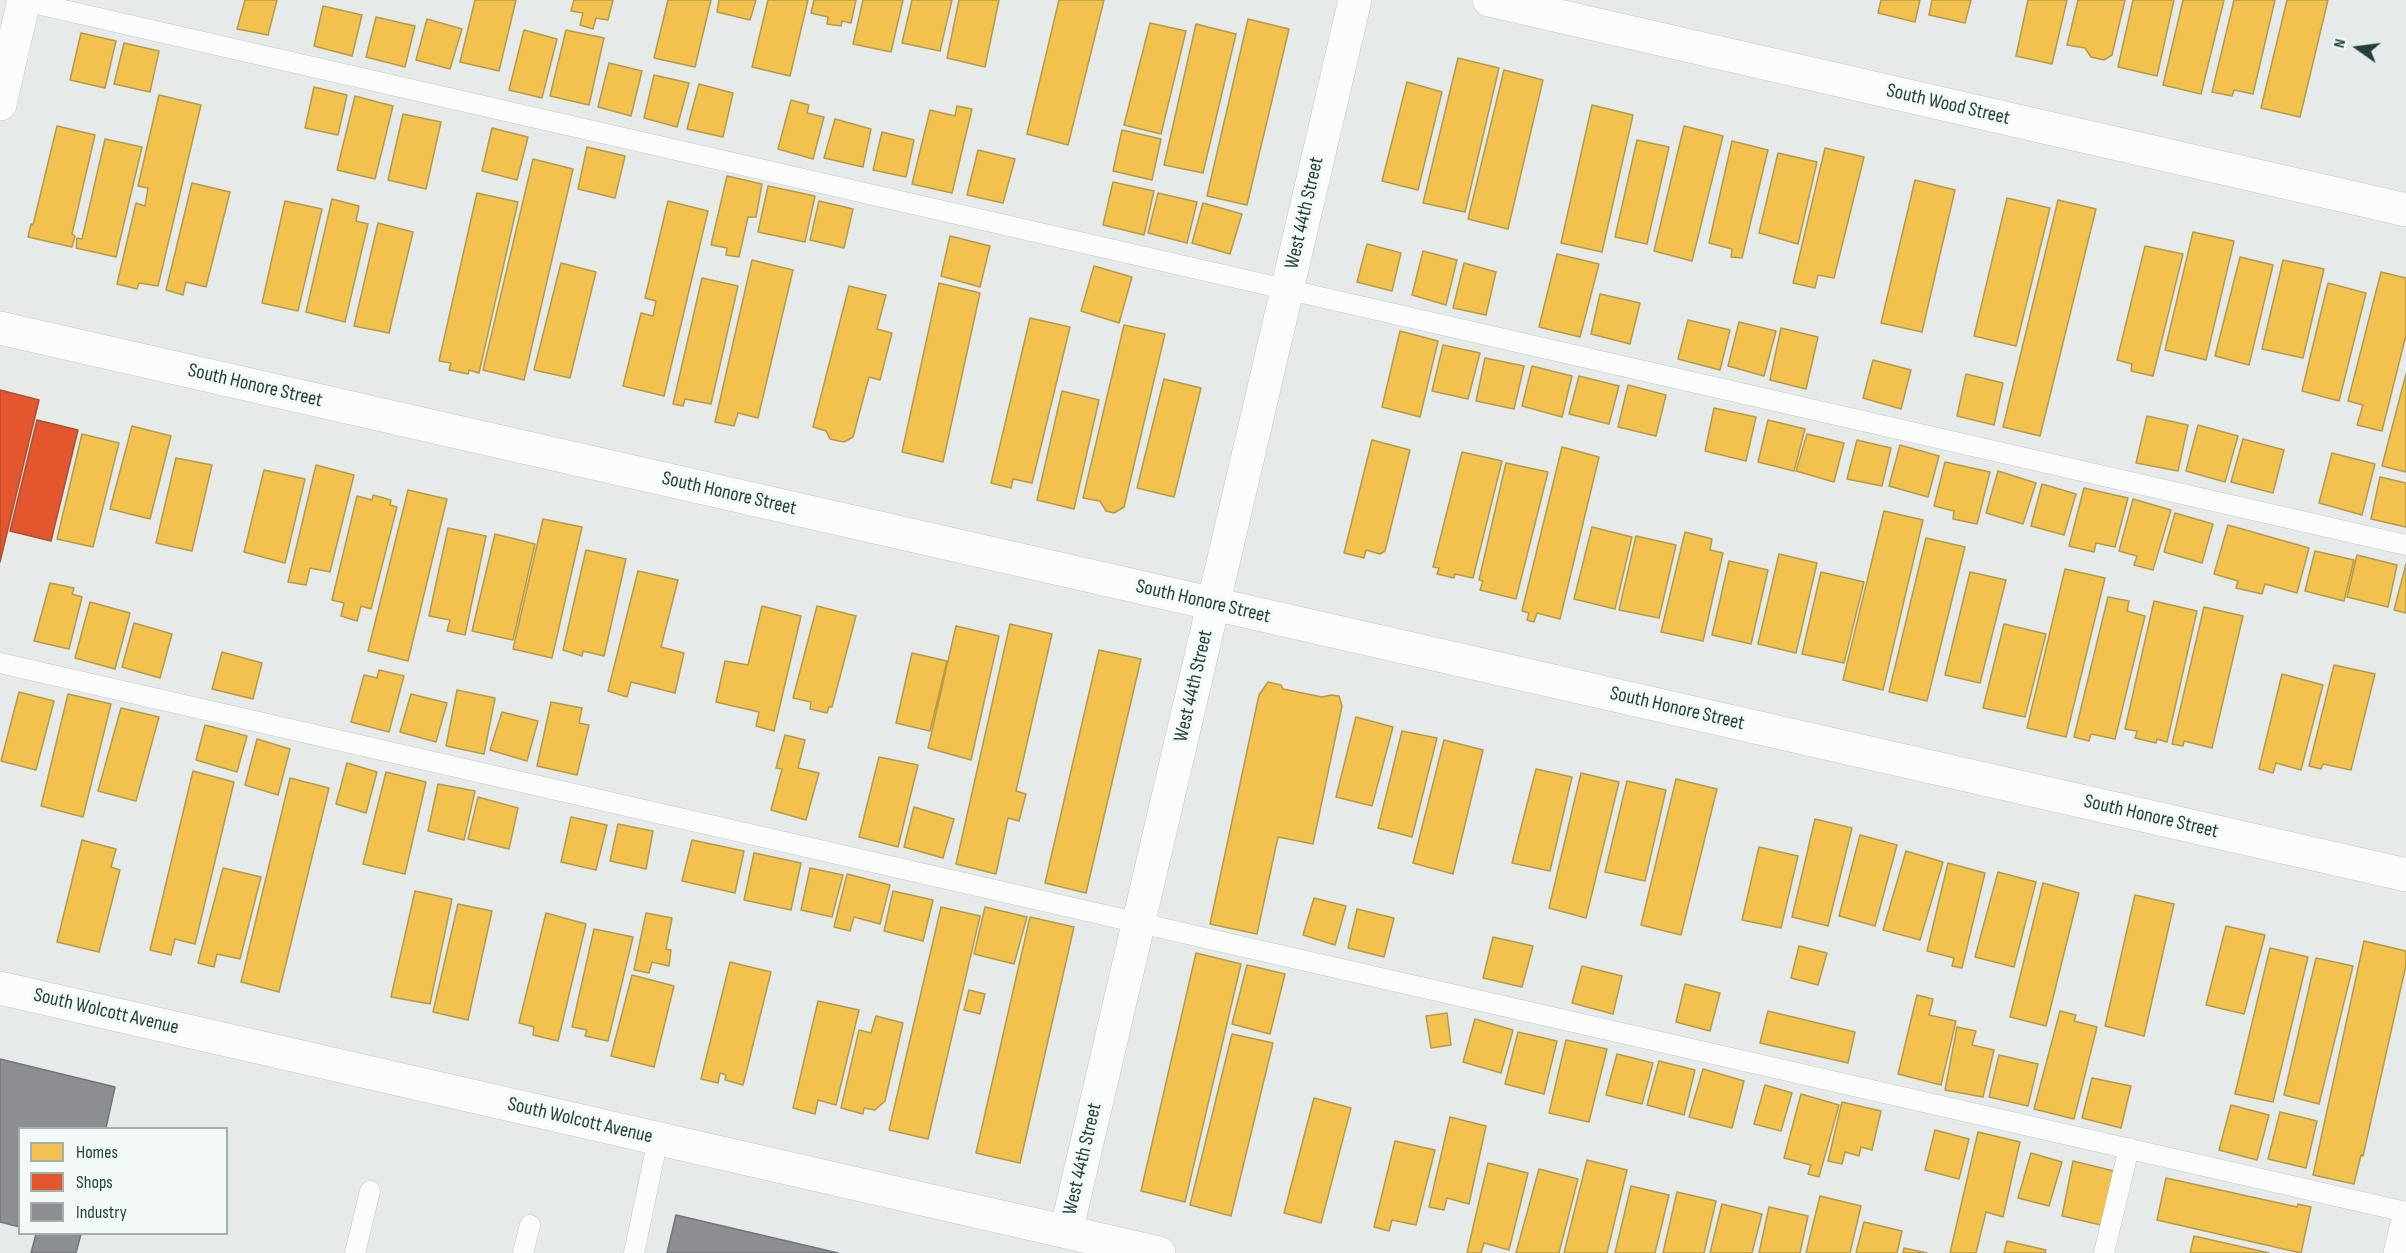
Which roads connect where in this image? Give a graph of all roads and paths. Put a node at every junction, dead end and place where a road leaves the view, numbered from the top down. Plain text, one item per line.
1 (24, 0) edge
2 (1355, 0) edge
3 (1489, 0) edge
4 (0, 104) edge
5 (2406, 210) edge
6 (1287, 290) junction
7 (0, 328) edge
8 (2406, 545) edge
9 (1213, 604) junction
10 (0, 663) edge
11 (2406, 875) edge
12 (1138, 922) junction
13 (0, 988) edge
14 (658, 1139) junction
15 (2129, 1148) junction
16 (370, 1191) dead end
17 (2406, 1212) edge
18 (530, 1225) dead end
19 (2406, 1228) edge
20 (1066, 1232) junction
21 (355, 1253) edge
22 (523, 1253) edge
23 (634, 1253) edge
24 (1159, 1253) edge
25 (2104, 1253) edge
26 (2400, 1253) edge

1 - 4 street
1 - 6 lane
2 - 6 street, West 44th Street
3 - 5 street, South Wood Street
6 - 8 lane
6 - 9 street, West 44th Street
7 - 9 street, South Honore Street
9 - 11 street, South Honore Street
9 - 12 street, West 44th Street
10 - 12 lane
12 - 15 lane
12 - 20 street, West 44th Street
13 - 14 street, South Wolcott Avenue
14 - 20 street, South Wolcott Avenue
14 - 23 lane
15 - 17 lane
15 - 25 lane
16 - 21 lane
18 - 22 lane
19 - 26 street
20 - 24 street, South Wolcott Avenue

